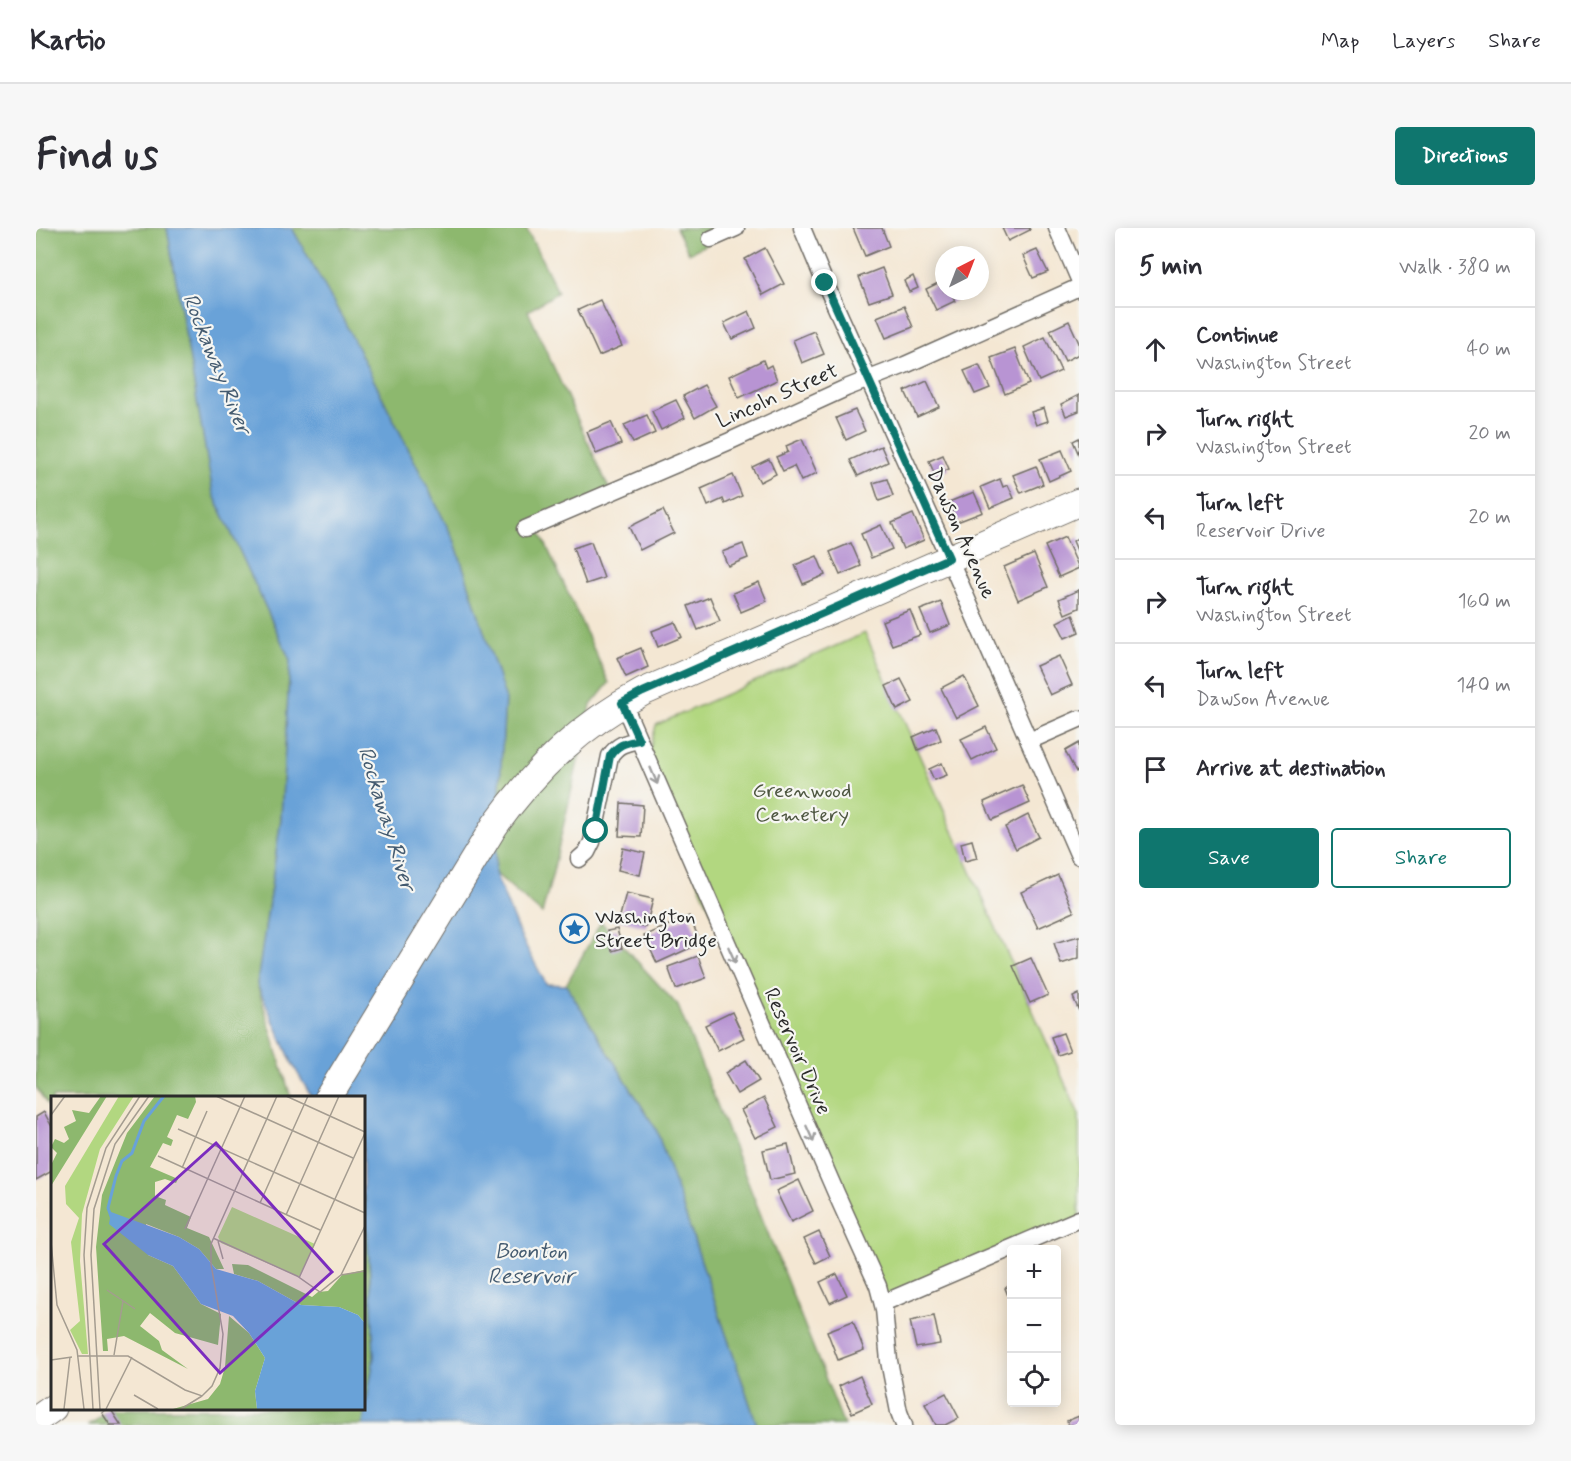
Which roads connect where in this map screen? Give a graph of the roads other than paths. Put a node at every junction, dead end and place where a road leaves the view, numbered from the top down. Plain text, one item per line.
1 (736, 228) edge
2 (802, 228) edge
3 (1057, 228) edge
4 (711, 239) dead end
5 (1079, 279) edge
6 (1079, 287) edge
7 (869, 379) junction
8 (1079, 502) edge
9 (525, 529) dead end
10 (949, 558) junction
11 (622, 703) junction
12 (1079, 719) edge
13 (639, 740) junction
14 (1029, 741) junction
15 (1079, 856) edge
16 (579, 859) dead end
17 (329, 1096) edge
18 (1079, 1219) edge
19 (883, 1303) junction
20 (51, 1409) edge
21 (36, 1419) edge
22 (904, 1425) edge

1 - 4 street
2 - 7 street, Dawson Avenue
3 - 5 street
6 - 7 street, Lincoln Street
7 - 9 street, Lincoln Street
7 - 10 street, Dawson Avenue
8 - 10 main road
10 - 11 main road
10 - 14 street, Dawson Avenue
11 - 13 street, Reservoir Drive
11 - 17 main road
12 - 14 street
13 - 16 street
13 -> 19 street, Reservoir Drive
14 - 15 street, Dawson Avenue
18 - 19 street
19 - 22 street, Reservoir Drive
20 - 21 main road

